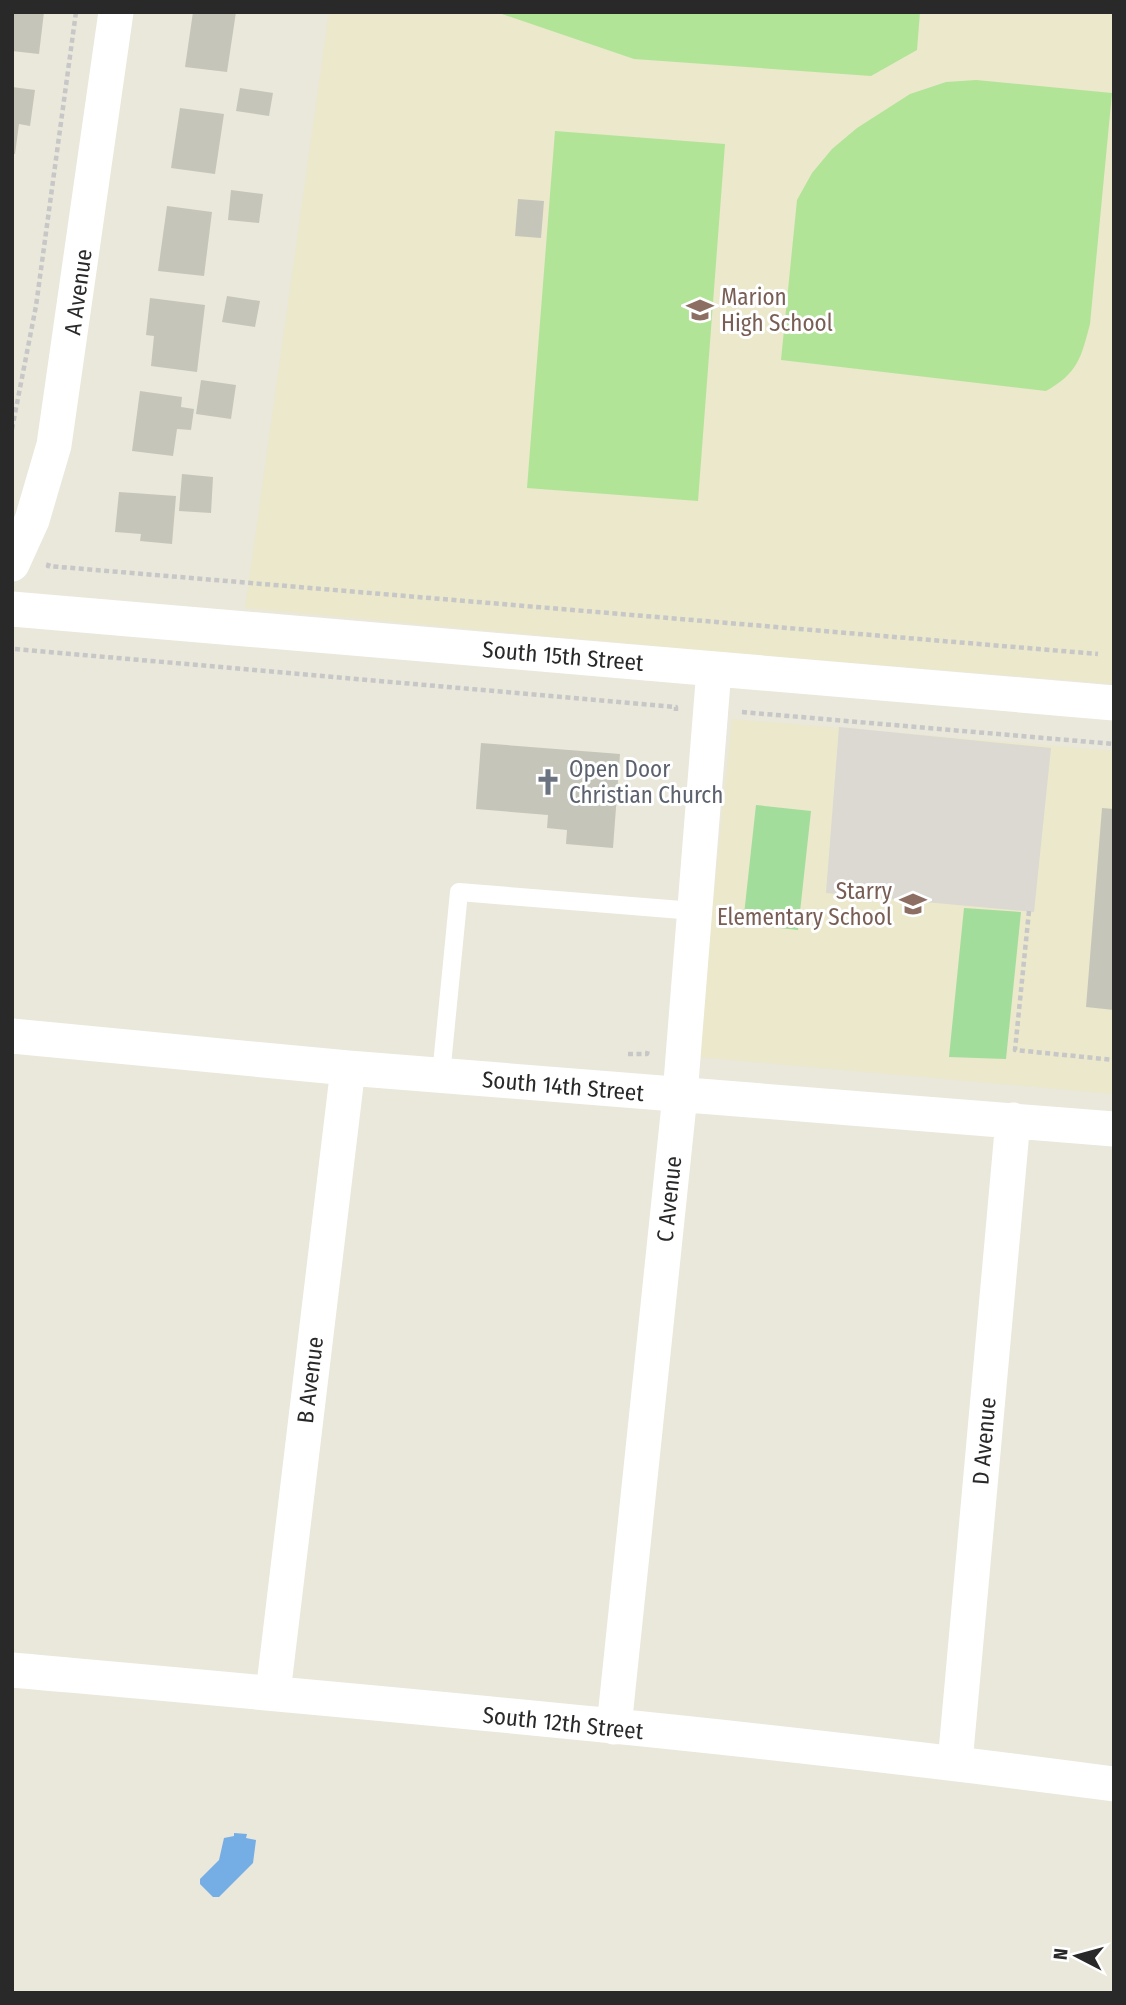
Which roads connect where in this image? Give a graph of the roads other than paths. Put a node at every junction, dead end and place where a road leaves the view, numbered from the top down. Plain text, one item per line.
1 (116, 12) edge
2 (12, 564) edge
3 (12, 609) edge
4 (714, 669) junction
5 (1114, 703) edge
6 (694, 911) junction
7 (12, 1036) edge
8 (348, 1068) junction
9 (441, 1075) junction
10 (680, 1095) junction
11 (1013, 1120) junction
12 (1114, 1129) edge
13 (12, 1670) edge
14 (273, 1693) junction
15 (614, 1727) junction
16 (955, 1763) junction
17 (1114, 1784) edge

1 - 2 street, A Avenue
3 - 4 street, South 15th Street
4 - 5 street, South 15th Street
4 - 6 street, C Avenue
6 - 9 lane
6 - 10 street, C Avenue
7 - 8 street, South 14th Street
8 - 9 street, South 14th Street
8 - 14 street, B Avenue
9 - 10 street, South 14th Street
10 - 11 street, South 14th Street
10 - 15 street, C Avenue
11 - 12 street, South 14th Street
11 - 16 street, D Avenue
13 - 14 street, South 12th Street
14 - 15 street, South 12th Street
15 - 16 street, South 12th Street
16 - 17 street, South 12th Street

